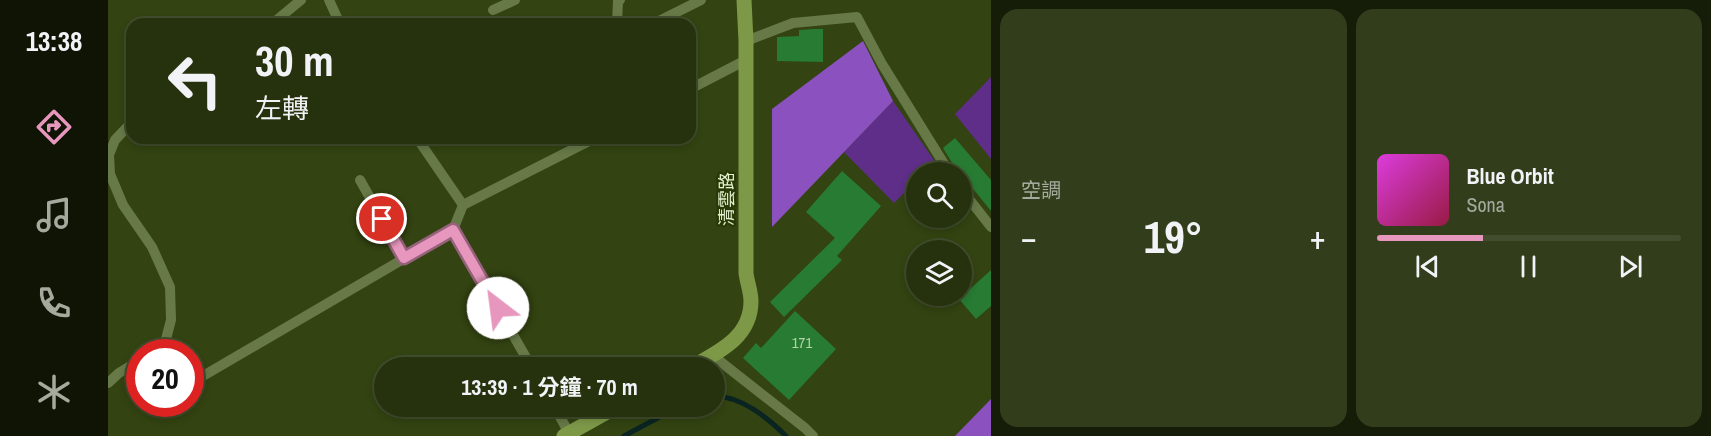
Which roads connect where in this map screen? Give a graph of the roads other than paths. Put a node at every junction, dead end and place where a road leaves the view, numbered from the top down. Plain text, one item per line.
1 (301, 0) edge
2 (329, 0) edge
3 (514, 0) edge
4 (620, 0) edge
5 (701, 0) edge
6 (744, 0) edge
7 (493, 10) dead end
8 (280, 18) edge
9 (337, 18) edge
10 (617, 18) edge
11 (665, 18) edge
12 (747, 42) junction
13 (746, 60) junction
14 (696, 86) edge
15 (126, 128) edge
16 (421, 144) edge
17 (583, 144) edge
18 (108, 154) edge
19 (942, 162) edge
20 (360, 180) dead end
21 (972, 203) edge
22 (463, 206) junction
23 (991, 227) edge
24 (453, 230) junction
25 (404, 258) junction
26 (170, 339) edge
27 (712, 356) joint
28 (526, 357) edge
29 (126, 369) edge
30 (204, 376) edge
31 (108, 383) edge
32 (559, 417) edge
33 (599, 417) edge
34 (567, 435) edge
35 (813, 436) edge

1 - 8 lane
2 - 9 lane
3 - 7 lane
4 - 10 lane
5 - 11 lane
6 - 12 street, 清雲路
12 - 13 street, 清雲路
12 - 19 lane
13 - 14 lane
13 - 27 street, 清雲路
15 - 18 lane
16 - 22 lane
17 - 22 lane
18 - 26 lane
20 - 25 lane
21 - 23 lane
22 - 24 lane
24 - 25 lane
24 - 28 lane
25 - 30 lane
27 - 35 lane
29 - 31 lane
32 - 34 lane
33 - 34 street

